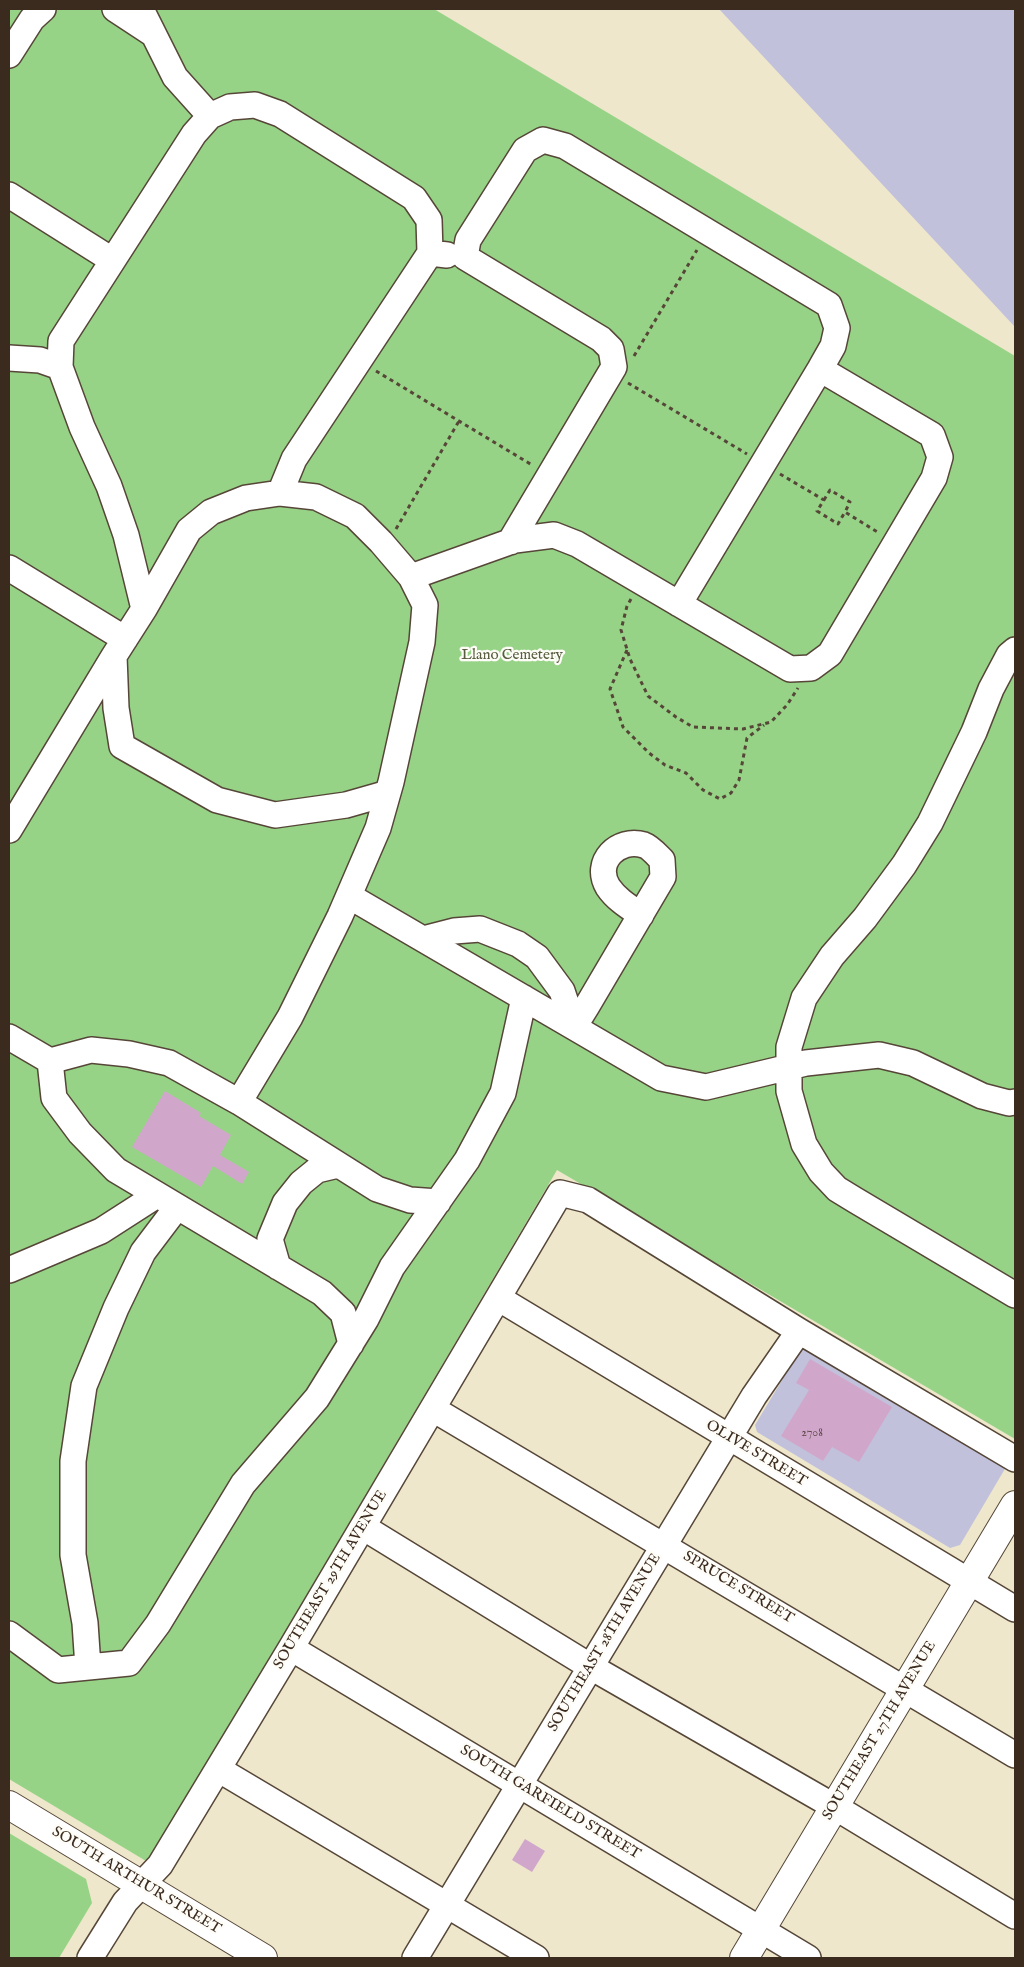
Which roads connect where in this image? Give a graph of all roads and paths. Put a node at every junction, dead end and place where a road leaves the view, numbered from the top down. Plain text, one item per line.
1 (43, 9) edge
2 (115, 9) edge
3 (141, 9) edge
4 (153, 34) junction
5 (9, 55) edge
6 (210, 116) junction
7 (9, 195) edge
8 (708, 232) junction
9 (430, 253) junction
10 (465, 256) junction
11 (112, 260) junction
12 (9, 358) edge
13 (359, 361) junction
14 (631, 361) dead end
15 (60, 367) junction
16 (820, 368) junction
17 (460, 421) junction
18 (550, 475) junction
19 (280, 493) junction
20 (824, 500) dead end
21 (845, 512) dead end
22 (510, 542) junction
23 (385, 546) junction
24 (9, 568) edge
25 (411, 577) junction
26 (642, 582) junction
27 (679, 604) junction
28 (144, 609) junction
29 (120, 647) junction
30 (627, 649) junction
31 (1015, 650) edge
32 (802, 668) junction
33 (767, 723) junction
34 (388, 793) junction
35 (10, 824) edge
36 (349, 896) junction
37 (640, 915) dead end
38 (423, 939) junction
39 (524, 998) junction
40 (574, 1027) junction
41 (9, 1037) edge
42 (50, 1061) junction
43 (790, 1068) junction
44 (239, 1102) junction
45 (1015, 1102) edge
46 (338, 1164) junction
47 (167, 1201) junction
48 (438, 1202) junction
49 (278, 1267) junction
50 (9, 1270) edge
51 (1015, 1295) edge
52 (498, 1298) junction
53 (799, 1331) junction
54 (351, 1344) junction
55 (433, 1408) junction
56 (729, 1437) junction
57 (1015, 1458) edge
58 (1015, 1505) edge
59 (363, 1527) junction
60 (664, 1545) junction
61 (969, 1582) junction
62 (1015, 1609) edge
63 (9, 1634) edge
64 (291, 1648) junction
65 (88, 1667) junction
66 (591, 1667) junction
67 (906, 1689) junction
68 (1015, 1754) edge
69 (218, 1769) junction
70 (520, 1785) junction
71 (9, 1805) edge
72 (835, 1807) junction
73 (141, 1884) junction
74 (447, 1906) junction
75 (1015, 1916) edge
76 (761, 1930) junction
77 (90, 1958) edge
78 (263, 1958) edge
79 (415, 1958) edge
80 (536, 1958) edge
81 (744, 1958) edge
82 (808, 1958) edge

1 - 5 street
2 - 4 street
3 - 4 street
4 - 6 street
6 - 9 street
6 - 11 street
7 - 11 street
8 - 10 street
8 - 14 path
8 - 16 street
9 - 10 street
9 - 13 street
10 - 18 street
11 - 15 street
12 - 15 street
13 - 17 path
13 - 19 street
15 - 28 street
16 - 27 street
16 - 32 street
17 - 18 path
17 - 23 path
18 - 22 street
19 - 23 street
19 - 28 street
20 - 21 path
22 - 25 street
22 - 26 street
23 - 25 street
24 - 29 street
25 - 34 street
26 - 27 street
26 - 30 path
27 - 32 street
28 - 29 street
29 - 34 street
29 - 35 street
30 - 33 path
30 - 33 path
31 - 43 street
32 - 33 path
34 - 36 street
36 - 38 street
36 - 44 street
37 - 40 street
38 - 39 street
38 - 40 street
39 - 40 street
39 - 48 street
40 - 43 street
41 - 42 street
42 - 44 street
42 - 47 street
43 - 45 street
43 - 51 street
44 - 46 street
46 - 48 street
46 - 49 street
47 - 49 street
47 - 50 street
47 - 65 street
48 - 54 street
49 - 54 street
52 - 53 street, SOUTHEAST 29TH AVENUE
52 - 55 street, SOUTHEAST 29TH AVENUE
52 - 56 street, OLIVE STREET
53 - 56 street, SOUTHEAST 28TH AVENUE
53 - 57 street
54 - 65 street
55 - 59 street, SOUTHEAST 29TH AVENUE
55 - 60 street, SPRUCE STREET
56 - 60 street, SOUTHEAST 28TH AVENUE
56 - 61 street, OLIVE STREET
58 - 61 main road, SOUTHEAST 27TH AVENUE
59 - 64 street, SOUTHEAST 29TH AVENUE
59 - 66 street
60 - 66 street, SOUTHEAST 28TH AVENUE
60 - 67 street, SPRUCE STREET
61 - 62 street, OLIVE STREET
61 - 67 main road, SOUTHEAST 27TH AVENUE
63 - 65 street
64 - 69 street, SOUTHEAST 29TH AVENUE
64 - 70 street, SOUTH GARFIELD STREET
66 - 70 street, SOUTHEAST 28TH AVENUE
66 - 72 street
67 - 68 street, SPRUCE STREET
67 - 72 main road, SOUTHEAST 27TH AVENUE
69 - 73 street, SOUTHEAST 29TH AVENUE
69 - 74 street
70 - 74 street, SOUTHEAST 28TH AVENUE
70 - 76 street, SOUTH GARFIELD STREET
71 - 73 main road, SOUTH ARTHUR STREET
72 - 75 street
72 - 76 main road, SOUTHEAST 27TH AVENUE
73 - 77 street, SOUTHEAST 29TH AVENUE
73 - 78 main road, SOUTH ARTHUR STREET
74 - 79 street, SOUTHEAST 28TH AVENUE
74 - 80 street
76 - 81 main road, SOUTHEAST 27TH AVENUE
76 - 82 street, SOUTH GARFIELD STREET

